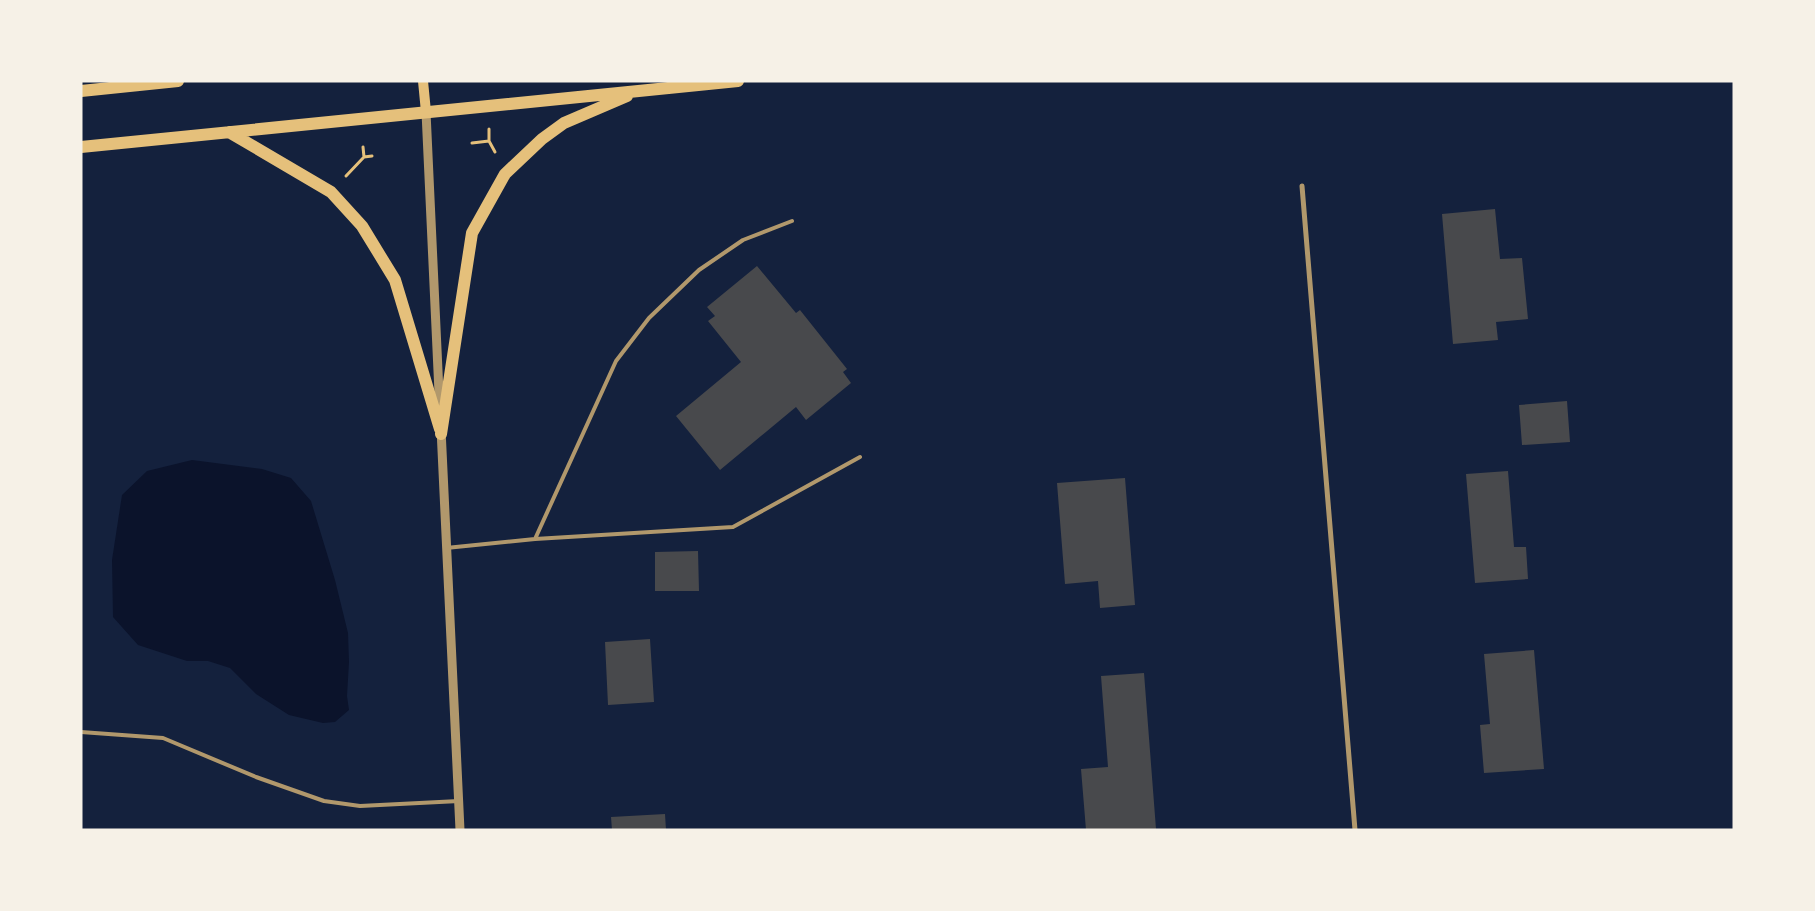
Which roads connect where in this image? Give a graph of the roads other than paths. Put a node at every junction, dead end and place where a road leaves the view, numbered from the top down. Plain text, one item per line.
1 (178, 81) edge
2 (424, 81) edge
3 (738, 81) edge
4 (163, 82) edge
5 (81, 91) edge
6 (638, 91) junction
7 (426, 112) junction
8 (229, 132) junction
9 (81, 147) edge
10 (1302, 186) dead end
11 (792, 221) dead end
12 (441, 434) junction
13 (860, 457) dead end
14 (535, 540) junction
15 (446, 548) junction
16 (81, 732) edge
17 (459, 801) junction
18 (460, 830) edge
19 (1355, 830) edge

1 - 4 main road
2 - 7 main road
3 - 6 main road
4 - 5 main road
6 - 7 main road
6 - 12 main road
7 - 8 main road
7 - 12 street
8 - 9 main road
8 - 12 main road
10 - 19 street
11 - 14 lane
12 - 15 street
13 - 14 lane
14 - 15 lane
15 - 17 street
16 - 17 lane
17 - 18 street

